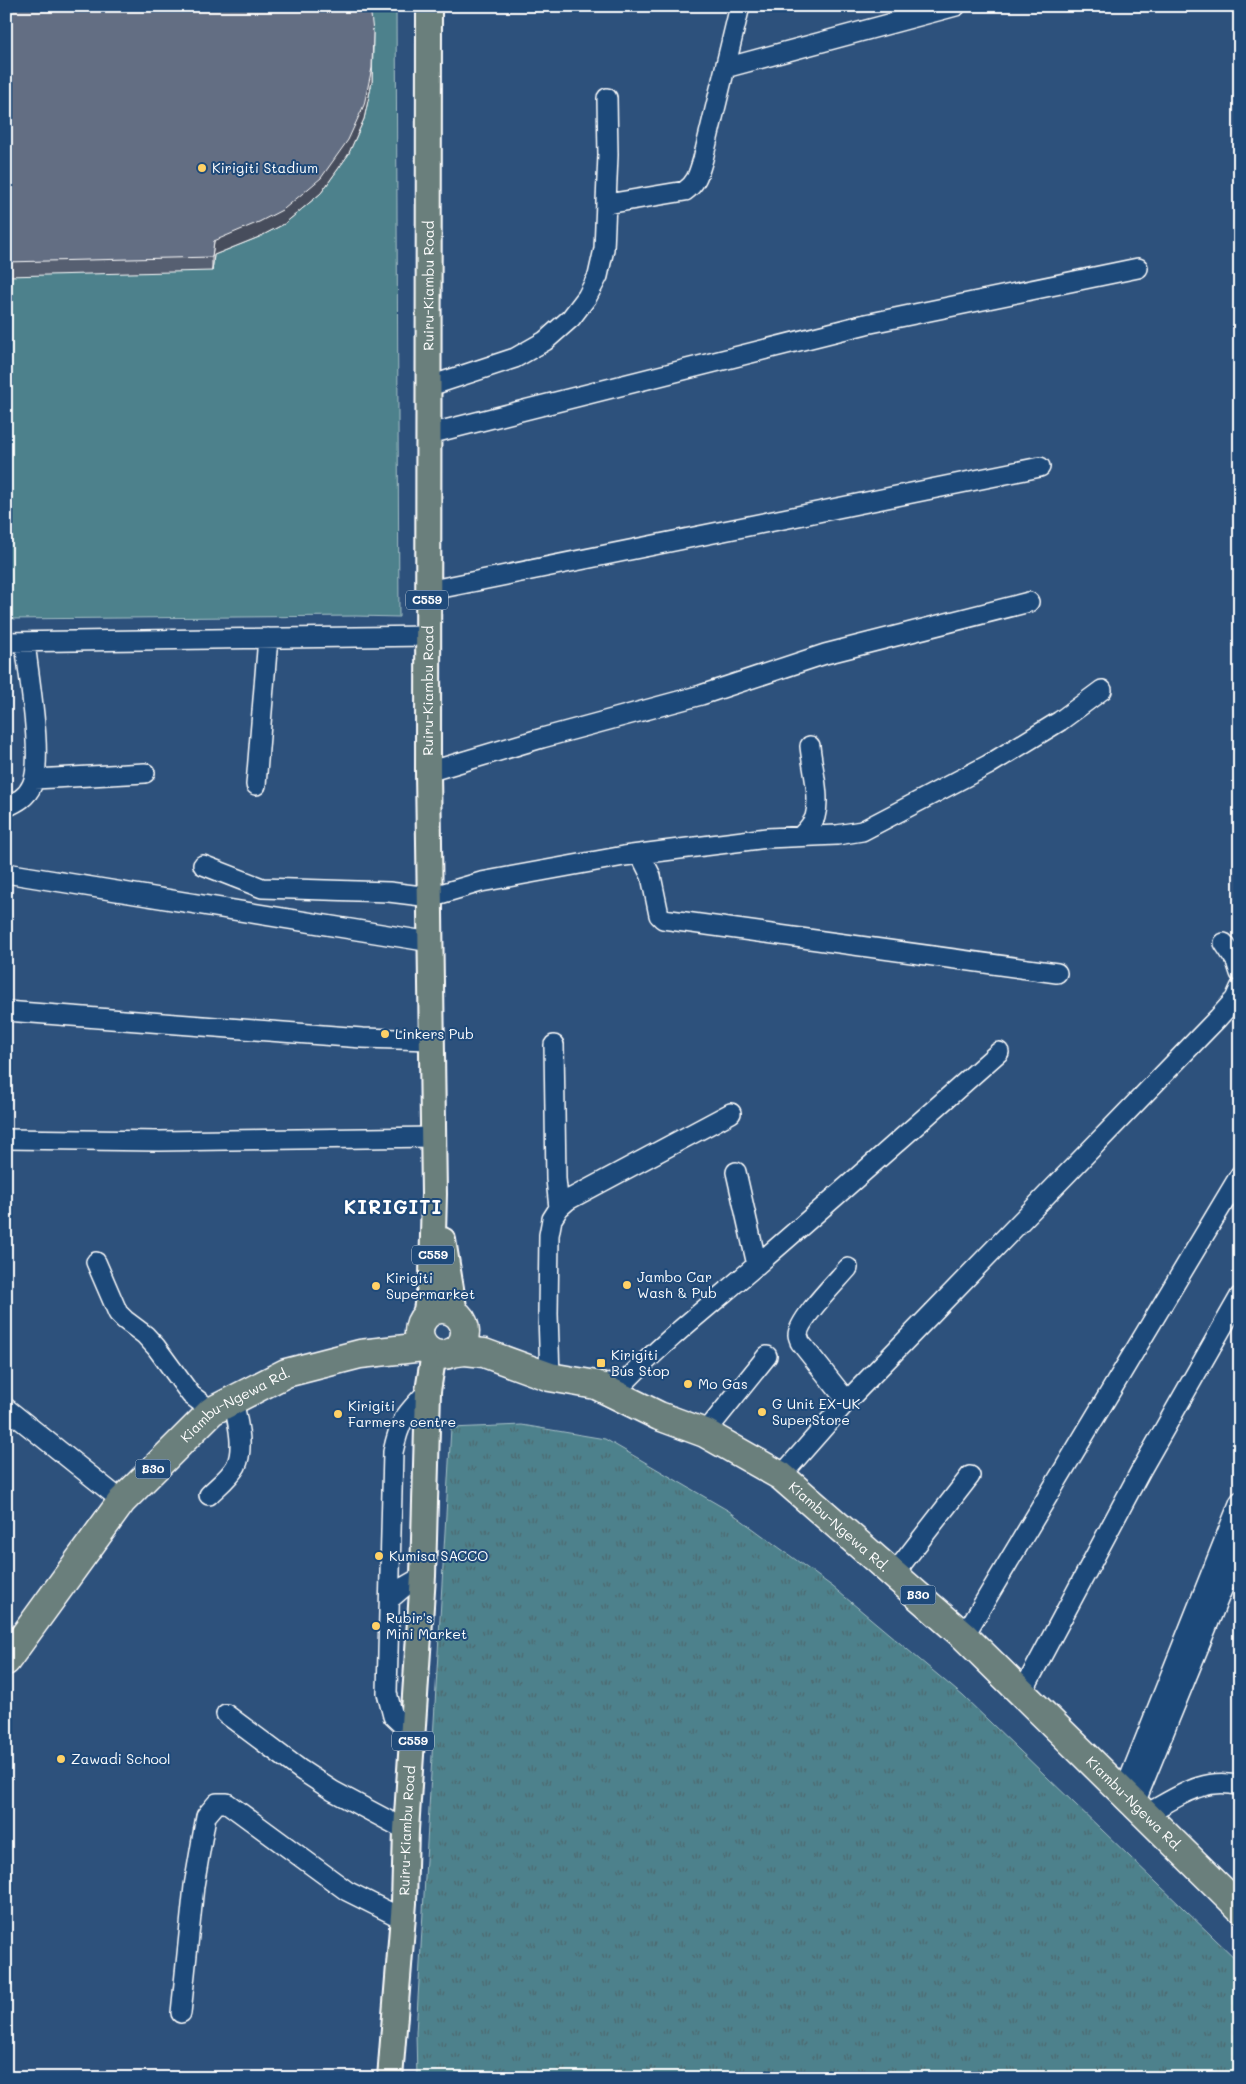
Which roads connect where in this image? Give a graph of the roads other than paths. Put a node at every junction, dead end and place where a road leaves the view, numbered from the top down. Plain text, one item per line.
1 (429, 6) edge
2 (740, 6) edge
3 (956, 6) edge
4 (725, 68) junction
5 (607, 98) dead end
6 (607, 204) junction
7 (1138, 268) dead end
8 (430, 386) junction
9 (429, 434) junction
10 (1040, 467) dead end
11 (427, 591) junction
12 (1030, 602) dead end
13 (428, 636) junction
14 (268, 638) junction
15 (6, 642) edge
16 (25, 642) junction
17 (1102, 690) dead end
18 (810, 746) dead end
19 (428, 772) junction
20 (145, 773) dead end
21 (35, 779) junction
22 (256, 784) dead end
23 (6, 807) edge
24 (801, 836) junction
25 (640, 854) junction
26 (203, 865) dead end
27 (6, 873) edge
28 (430, 897) junction
29 (431, 942) junction
30 (1224, 942) dead end
31 (1057, 973) dead end
32 (1240, 973) edge
33 (1240, 988) edge
34 (6, 1011) edge
35 (431, 1040) junction
36 (554, 1045) dead end
37 (999, 1052) dead end
38 (731, 1112) dead end
39 (433, 1137) junction
40 (6, 1139) edge
41 (736, 1172) dead end
42 (1240, 1175) edge
43 (434, 1194) junction
44 (559, 1208) junction
45 (96, 1262) dead end
46 (757, 1265) junction
47 (848, 1268) dead end
48 (1240, 1296) edge
49 (459, 1317) junction
50 (431, 1339) junction
51 (767, 1356) dead end
52 (543, 1374) junction
53 (596, 1385) junction
54 (428, 1397) junction
55 (847, 1401) junction
56 (223, 1406) junction
57 (6, 1408) edge
58 (704, 1433) junction
59 (781, 1476) junction
60 (970, 1476) dead end
61 (209, 1495) dead end
62 (122, 1501) junction
63 (1240, 1501) edge
64 (1240, 1546) edge
65 (894, 1574) junction
66 (423, 1576) junction
67 (1234, 1578) edge
68 (390, 1599) junction
69 (964, 1636) junction
70 (6, 1661) edge
71 (1022, 1693) junction
72 (226, 1714) dead end
73 (413, 1735) junction
74 (1240, 1786) edge
75 (1135, 1803) junction
76 (406, 1830) junction
77 (1240, 1908) edge
78 (403, 1919) junction
79 (181, 2013) dead end
80 (390, 2078) edge

1 - 8 main road, Ruiru-Kiambu Road / C559
2 - 4 street
3 - 4 street
4 - 6 street
5 - 6 street
6 - 8 street
7 - 9 street
8 - 9 main road, Ruiru-Kiambu Road / C559
9 - 11 main road, Ruiru-Kiambu Road / C559
10 - 11 street
11 - 13 main road, Ruiru-Kiambu Road / C559
12 - 19 street
13 - 14 street
13 - 19 main road, Ruiru-Kiambu Road / C559
14 - 16 street
14 - 22 street
15 - 16 street
16 - 21 street
17 - 24 street
18 - 24 street
19 - 28 main road, Ruiru-Kiambu Road / C559
20 - 21 street
21 - 23 street
24 - 25 street
25 - 28 street
25 - 31 street
26 - 28 street
27 - 29 street
28 - 29 main road, Ruiru-Kiambu Road / C559
29 - 35 main road, Ruiru-Kiambu Road / C559
30 - 32 street
33 - 55 street
34 - 35 street
35 - 39 main road, Ruiru-Kiambu Road / C559
36 - 44 street
37 - 46 street
38 - 44 street
39 - 40 street
39 - 43 main road, Ruiru-Kiambu Road / C559
41 - 46 street
42 - 69 street
43 - 49 main road, C559
43 - 50 main road, C559
44 - 52 street
45 - 56 street
46 - 53 street
47 - 55 street
48 - 71 street
49 - 50 highway, B30
49 - 50 highway, B30
49 - 52 highway, B30
50 - 52 highway, B30
50 - 54 main road, Ruiru-Kiambu Road
50 - 56 highway, Kiambu-Ngewa Rd. / B30
51 - 58 street
52 - 53 highway, Kiambu-Ngewa Rd. / B30
53 - 58 highway, Kiambu-Ngewa Rd. / B30
54 - 66 main road, Ruiru-Kiambu Road / C559
54 - 68 street
55 - 59 street
56 - 61 street
56 - 62 highway, Kiambu-Ngewa Rd. / B30
57 - 62 street
58 - 59 highway, Kiambu-Ngewa Rd. / B30
59 - 65 highway, Kiambu-Ngewa Rd. / B30
60 - 65 street
62 - 70 highway, Kiambu-Ngewa Rd. / B30
63 - 75 street
64 - 67 street
65 - 69 highway, Kiambu-Ngewa Rd. / B30
66 - 68 street
66 - 73 main road, Ruiru-Kiambu Road / C559
67 - 75 street
68 - 73 street
69 - 71 highway, Kiambu-Ngewa Rd. / B30
71 - 75 highway, Kiambu-Ngewa Rd. / B30
72 - 76 street
73 - 76 main road, Ruiru-Kiambu Road / C559
74 - 75 street
75 - 77 highway, Kiambu-Ngewa Rd. / B30
76 - 78 main road, Ruiru-Kiambu Road / C559
78 - 79 street
78 - 80 main road, Ruiru-Kiambu Road / C559

